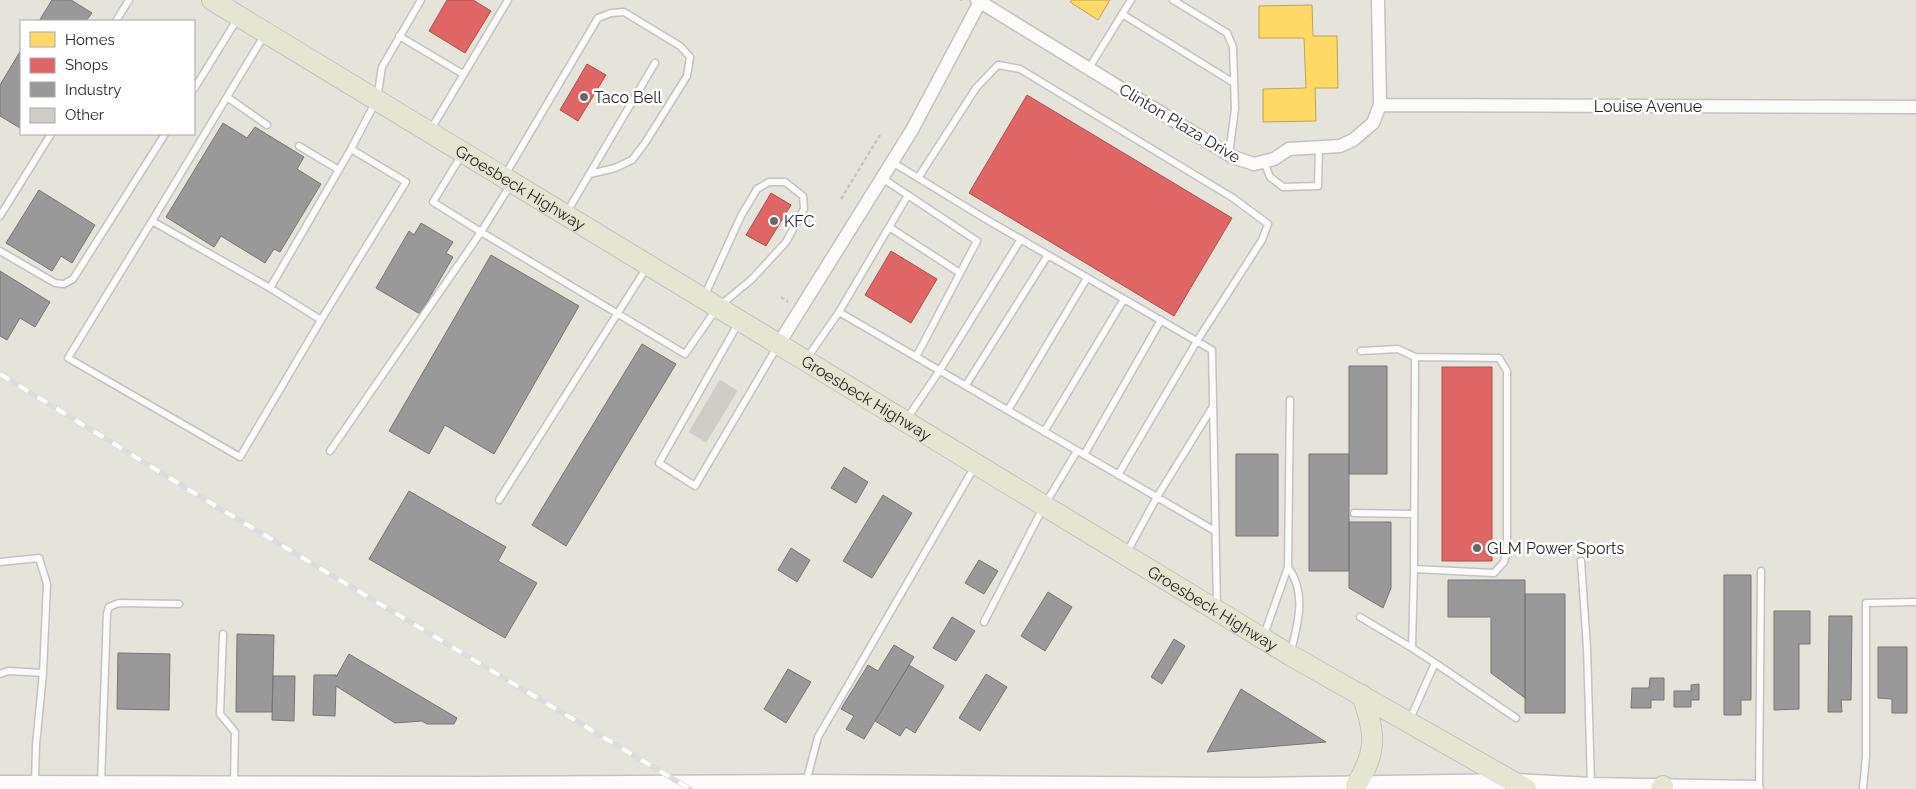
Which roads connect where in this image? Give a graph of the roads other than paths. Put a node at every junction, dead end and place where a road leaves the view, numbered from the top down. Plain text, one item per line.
1 (129, 0) edge
2 (421, 0) edge
3 (508, 0) edge
4 (1131, 0) edge
5 (1173, 0) edge
6 (1378, 0) edge
7 (978, 1) edge
8 (227, 6) edge
9 (1122, 14) junction
10 (117, 20) edge
11 (266, 33) junction
12 (399, 36) junction
13 (655, 63) dead end
14 (1088, 68) junction
15 (463, 74) junction
16 (1234, 83) junction
17 (195, 86) edge
18 (227, 97) junction
19 (377, 100) junction
20 (1380, 106) junction
21 (1916, 107) edge
22 (267, 125) dead end
23 (429, 132) junction
24 (50, 135) edge
25 (164, 135) edge
26 (298, 146) dead end
27 (1319, 147) junction
28 (351, 150) junction
29 (463, 153) junction
30 (1229, 154) junction
31 (892, 162) junction
32 (1264, 162) junction
33 (339, 170) junction
34 (590, 174) junction
35 (882, 178) junction
36 (918, 178) junction
37 (508, 180) junction
38 (908, 195) junction
39 (565, 215) junction
40 (0, 216) edge
41 (152, 221) junction
42 (889, 227) junction
43 (481, 232) junction
44 (1020, 239) junction
45 (0, 251) edge
46 (1048, 255) junction
47 (647, 265) junction
48 (960, 273) junction
49 (1087, 278) junction
50 (270, 288) junction
51 (1124, 299) junction
52 (710, 303) junction
53 (839, 312) junction
54 (618, 315) junction
55 (321, 320) junction
56 (1161, 320) junction
57 (739, 321) junction
58 (1197, 341) junction
59 (778, 345) junction
60 (1361, 351) dead end
61 (916, 357) junction
62 (1415, 357) junction
63 (805, 361) junction
64 (940, 370) junction
65 (966, 386) junction
66 (1290, 400) dead end
67 (1213, 407) junction
68 (1008, 410) junction
69 (905, 421) junction
70 (1044, 432) junction
71 (330, 451) dead end
72 (1077, 451) junction
73 (1084, 455) junction
74 (976, 464) junction
75 (1118, 474) junction
76 (1157, 497) junction
77 (500, 500) dead end
78 (1044, 506) junction
79 (1354, 513) dead end
80 (1414, 514) junction
81 (1215, 531) junction
82 (1125, 555) junction
83 (1581, 561) dead end
84 (0, 562) edge
85 (1288, 567) junction
86 (1414, 569) junction
87 (1761, 571) dead end
88 (1916, 602) edge
89 (179, 604) dead end
90 (1217, 611) junction
91 (1360, 617) dead end
92 (984, 622) dead end
93 (223, 634) dead end
94 (1263, 638) junction
95 (1412, 648) junction
96 (1290, 655) junction
97 (1435, 663) junction
98 (43, 673) junction
99 (0, 674) edge
100 (1362, 695) junction
101 (1516, 718) dead end
102 (1408, 722) junction
103 (806, 783) junction
104 (0, 784) edge
105 (35, 784) junction
106 (101, 784) junction
107 (234, 784) junction
108 (1520, 785) edge
109 (604, 786) edge
110 (1345, 786) edge
111 (1388, 786) edge
112 (1422, 786) edge
113 (1591, 786) junction
114 (131, 787) edge
115 (264, 787) edge
116 (480, 787) edge
117 (1662, 788) edge
118 (1754, 789) edge
119 (1759, 789) edge
120 (1863, 789) edge

1 - 10 lane
2 - 12 lane
3 - 15 lane
4 - 9 lane
5 - 16 lane
6 - 20 street
7 - 14 street, Clinton Plaza Drive
7 - 31 street, Clinton Plaza Drive
8 - 11 main road, Groesbeck Highway
8 - 17 lane
9 - 14 lane
9 - 16 lane
11 - 18 lane
11 - 19 main road, Groesbeck Highway
12 - 15 lane
12 - 19 lane
13 - 34 lane
14 - 30 street, Clinton Plaza Drive
15 - 23 lane
16 - 30 lane
18 - 22 lane
18 - 41 lane
19 - 23 main road, Groesbeck Highway
19 - 28 lane
20 - 21 street, Louise Avenue
20 - 27 street, Clinton Plaza Drive
23 - 29 main road, Groesbeck Highway
24 - 40 lane
25 - 45 lane
26 - 33 lane
27 - 32 street, Clinton Plaza Drive
27 - 32 lane
28 - 33 lane
28 - 55 lane
29 - 37 main road, Groesbeck Highway
29 - 43 lane
30 - 32 street, Clinton Plaza Drive
31 - 35 street, Clinton Plaza Drive
31 - 36 lane
33 - 50 lane
34 - 37 lane
34 - 39 lane
35 - 38 lane
35 - 59 street, Clinton Plaza Drive
36 - 44 lane
36 - 58 lane
37 - 39 main road, Groesbeck Highway
37 - 43 lane
38 - 42 lane
38 - 48 lane
39 - 47 main road, Groesbeck Highway
41 - 50 lane
41 - 55 lane
42 - 48 lane
42 - 53 lane
43 - 54 lane
43 - 71 lane
44 - 46 lane
44 - 64 lane
46 - 49 lane
46 - 65 lane
47 - 52 main road, Groesbeck Highway
47 - 54 lane
48 - 61 lane
49 - 51 lane
49 - 68 lane
50 - 55 lane
51 - 56 lane
51 - 70 lane
52 - 52 lane
52 - 54 lane
52 - 57 main road, Groesbeck Highway
53 - 61 lane
53 - 63 lane
54 - 77 lane
56 - 58 lane
56 - 73 lane
57 - 59 main road, Groesbeck Highway
57 - 59 lane
58 - 67 lane
58 - 75 lane
59 - 63 main road, Groesbeck Highway
60 - 62 lane
61 - 64 lane
62 - 80 lane
62 - 86 lane
63 - 69 main road, Groesbeck Highway
64 - 65 lane
64 - 69 lane
65 - 68 lane
66 - 85 lane
67 - 76 lane
67 - 81 lane
68 - 70 lane
69 - 74 main road, Groesbeck Highway
70 - 72 lane
72 - 73 lane
72 - 78 lane
73 - 75 lane
74 - 78 main road, Groesbeck Highway
74 - 103 lane
75 - 76 lane
76 - 81 lane
76 - 82 lane
78 - 82 main road, Groesbeck Highway
78 - 92 lane
79 - 80 lane
80 - 86 lane
81 - 90 lane
82 - 90 main road, Groesbeck Highway
83 - 113 lane
84 - 98 lane
85 - 94 lane
85 - 96 lane
86 - 95 lane
87 - 119 lane
88 - 120 lane
89 - 106 lane
90 - 94 main road, Groesbeck Highway
91 - 95 lane
93 - 107 lane
94 - 96 main road, Groesbeck Highway
95 - 97 lane
96 - 100 main road, Groesbeck Highway
97 - 101 lane
97 - 102 lane
98 - 99 lane
98 - 105 lane
100 - 102 main road, Groesbeck Highway
100 - 110 main road
102 - 108 main road, Groesbeck Highway
103 - 109 street
103 - 110 street
104 - 105 street
105 - 106 street
106 - 114 street
107 - 114 street
107 - 115 street
108 - 112 street
108 - 113 street
109 - 116 street
110 - 111 street
111 - 112 street
113 - 117 street
115 - 116 street
117 - 118 street

